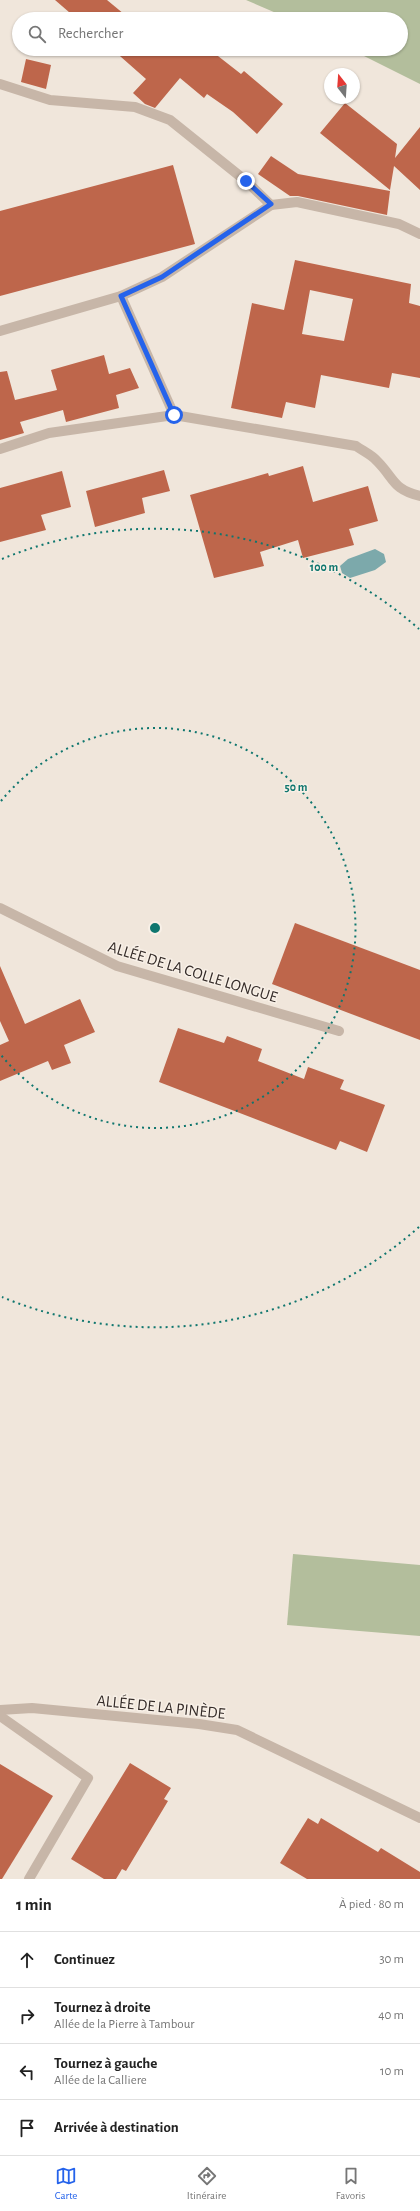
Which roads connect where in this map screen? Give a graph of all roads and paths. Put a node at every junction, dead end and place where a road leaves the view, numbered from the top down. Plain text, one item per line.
1 (0, 84) edge
2 (271, 204) junction
3 (420, 234) edge
4 (121, 296) junction
5 (0, 331) edge
6 (174, 415) junction
7 (0, 448) edge
8 (420, 496) edge
9 (0, 908) edge
10 (339, 1031) dead end
11 (0, 1710) edge
12 (0, 1716) edge
13 (420, 1818) edge
14 (29, 1879) edge

1 - 2 street
2 - 3 street
2 - 4 street
4 - 5 street
4 - 6 street
6 - 7 street
6 - 8 street
9 - 10 street, ALLÉE DE LA COLLE LONGUE
11 - 13 street, ALLÉE DE LA PINÈDE
12 - 14 street

